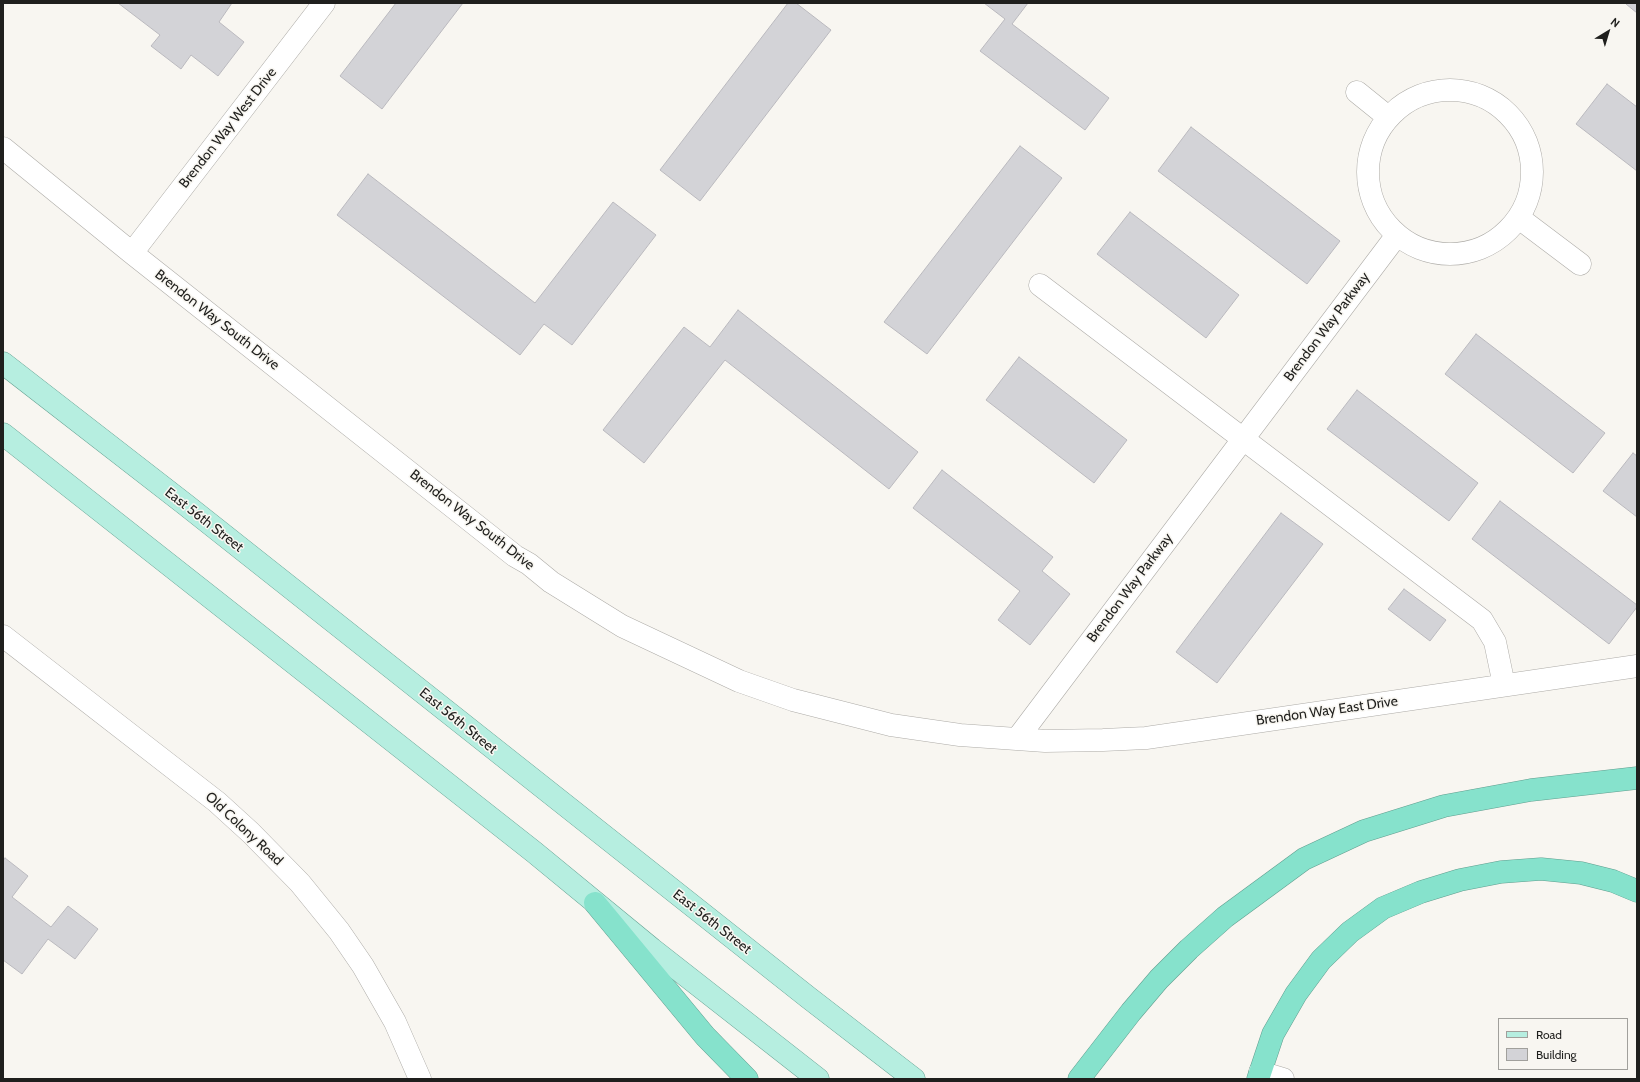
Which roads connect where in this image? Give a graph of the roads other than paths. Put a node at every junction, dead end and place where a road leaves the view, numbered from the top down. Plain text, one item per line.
1 (324, 3) edge
2 (1357, 92) dead end
3 (1388, 117) junction
4 (3, 148) edge
5 (1519, 218) junction
6 (1397, 234) junction
7 (132, 253) junction
8 (1580, 264) dead end
9 (1040, 285) dead end
10 (3, 363) edge
11 (3, 434) edge
12 (1243, 438) junction
13 (3, 636) edge
14 (1637, 666) edge
15 (1504, 685) junction
16 (1017, 739) junction
17 (1637, 778) edge
18 (1637, 891) edge
19 (595, 902) junction
20 (1259, 1075) edge
21 (420, 1079) edge
22 (747, 1079) edge
23 (818, 1079) edge
24 (914, 1079) edge
25 (1079, 1079) edge
26 (1283, 1079) edge

1 - 7 street, Brendon Way West Drive
2 - 3 street
3 - 5 street
3 - 6 street
4 - 7 street, Brendon Way South Drive
5 - 6 street
5 - 8 street
6 - 12 street, Brendon Way Parkway
7 - 16 street, Brendon Way South Drive
9 - 12 street
10 - 24 main road, East 56th Street
11 - 19 main road
12 - 15 street
12 - 16 street, Brendon Way Parkway
13 - 21 street, Old Colony Road
14 - 15 street, Brendon Way East Drive
15 - 16 street, Brendon Way East Drive
17 - 25 highway
18 - 20 highway
19 - 22 highway
19 - 23 main road
20 - 26 street

